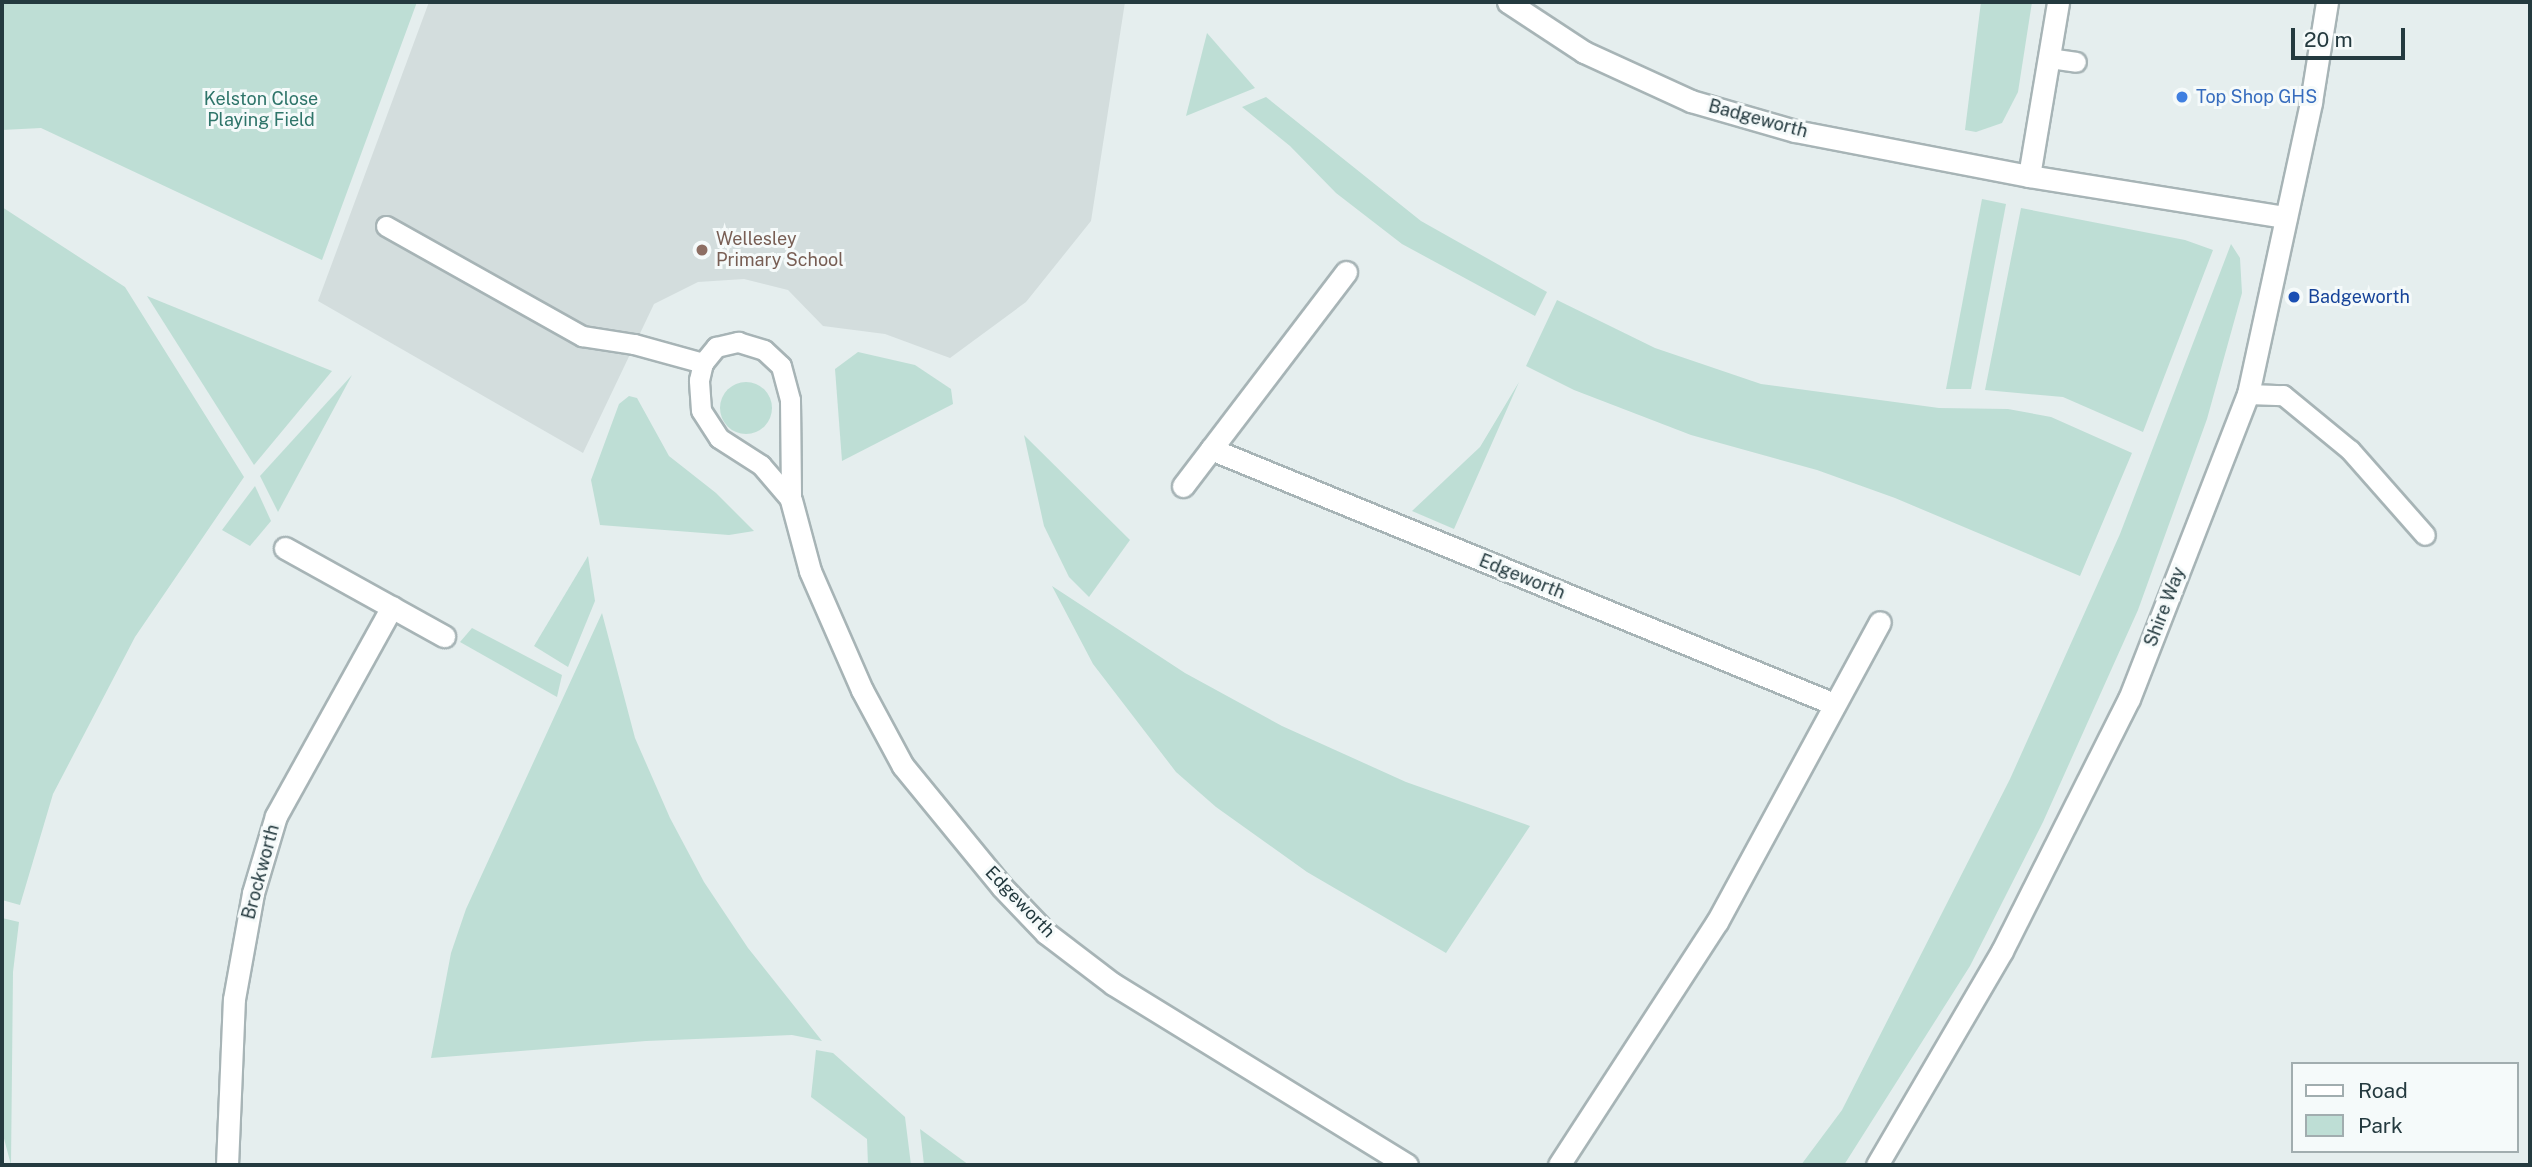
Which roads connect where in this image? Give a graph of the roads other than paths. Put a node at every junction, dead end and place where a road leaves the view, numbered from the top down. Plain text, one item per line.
1 (1508, 2) edge
2 (2058, 2) edge
3 (2327, 2) edge
4 (2049, 58) junction
5 (2076, 62) dead end
6 (2029, 176) junction
7 (2286, 217) junction
8 (386, 226) dead end
9 (1346, 272) dead end
10 (704, 363) junction
11 (2248, 394) junction
12 (1211, 449) junction
13 (1183, 486) dead end
14 (791, 499) junction
15 (2425, 535) dead end
16 (285, 548) dead end
17 (392, 607) junction
18 (1880, 622) dead end
19 (443, 636) dead end
20 (1834, 705) junction
21 (227, 1165) edge
22 (1407, 1165) edge
23 (1559, 1165) edge
24 (1877, 1165) edge

1 - 6 street, Badgeworth
2 - 4 street
3 - 7 street, Shire Way
4 - 5 lane
4 - 6 street
6 - 7 street, Badgeworth
7 - 11 street, Shire Way
8 - 10 lane
9 - 12 street
10 - 14 lane, Edgeworth
10 - 14 lane, Edgeworth
11 - 15 lane
11 - 24 street, Shire Way
12 - 13 street
12 - 20 street, Edgeworth
14 - 22 street, Edgeworth
16 - 17 street
17 - 19 street
17 - 21 street, Brockworth
18 - 20 street
20 - 23 street

